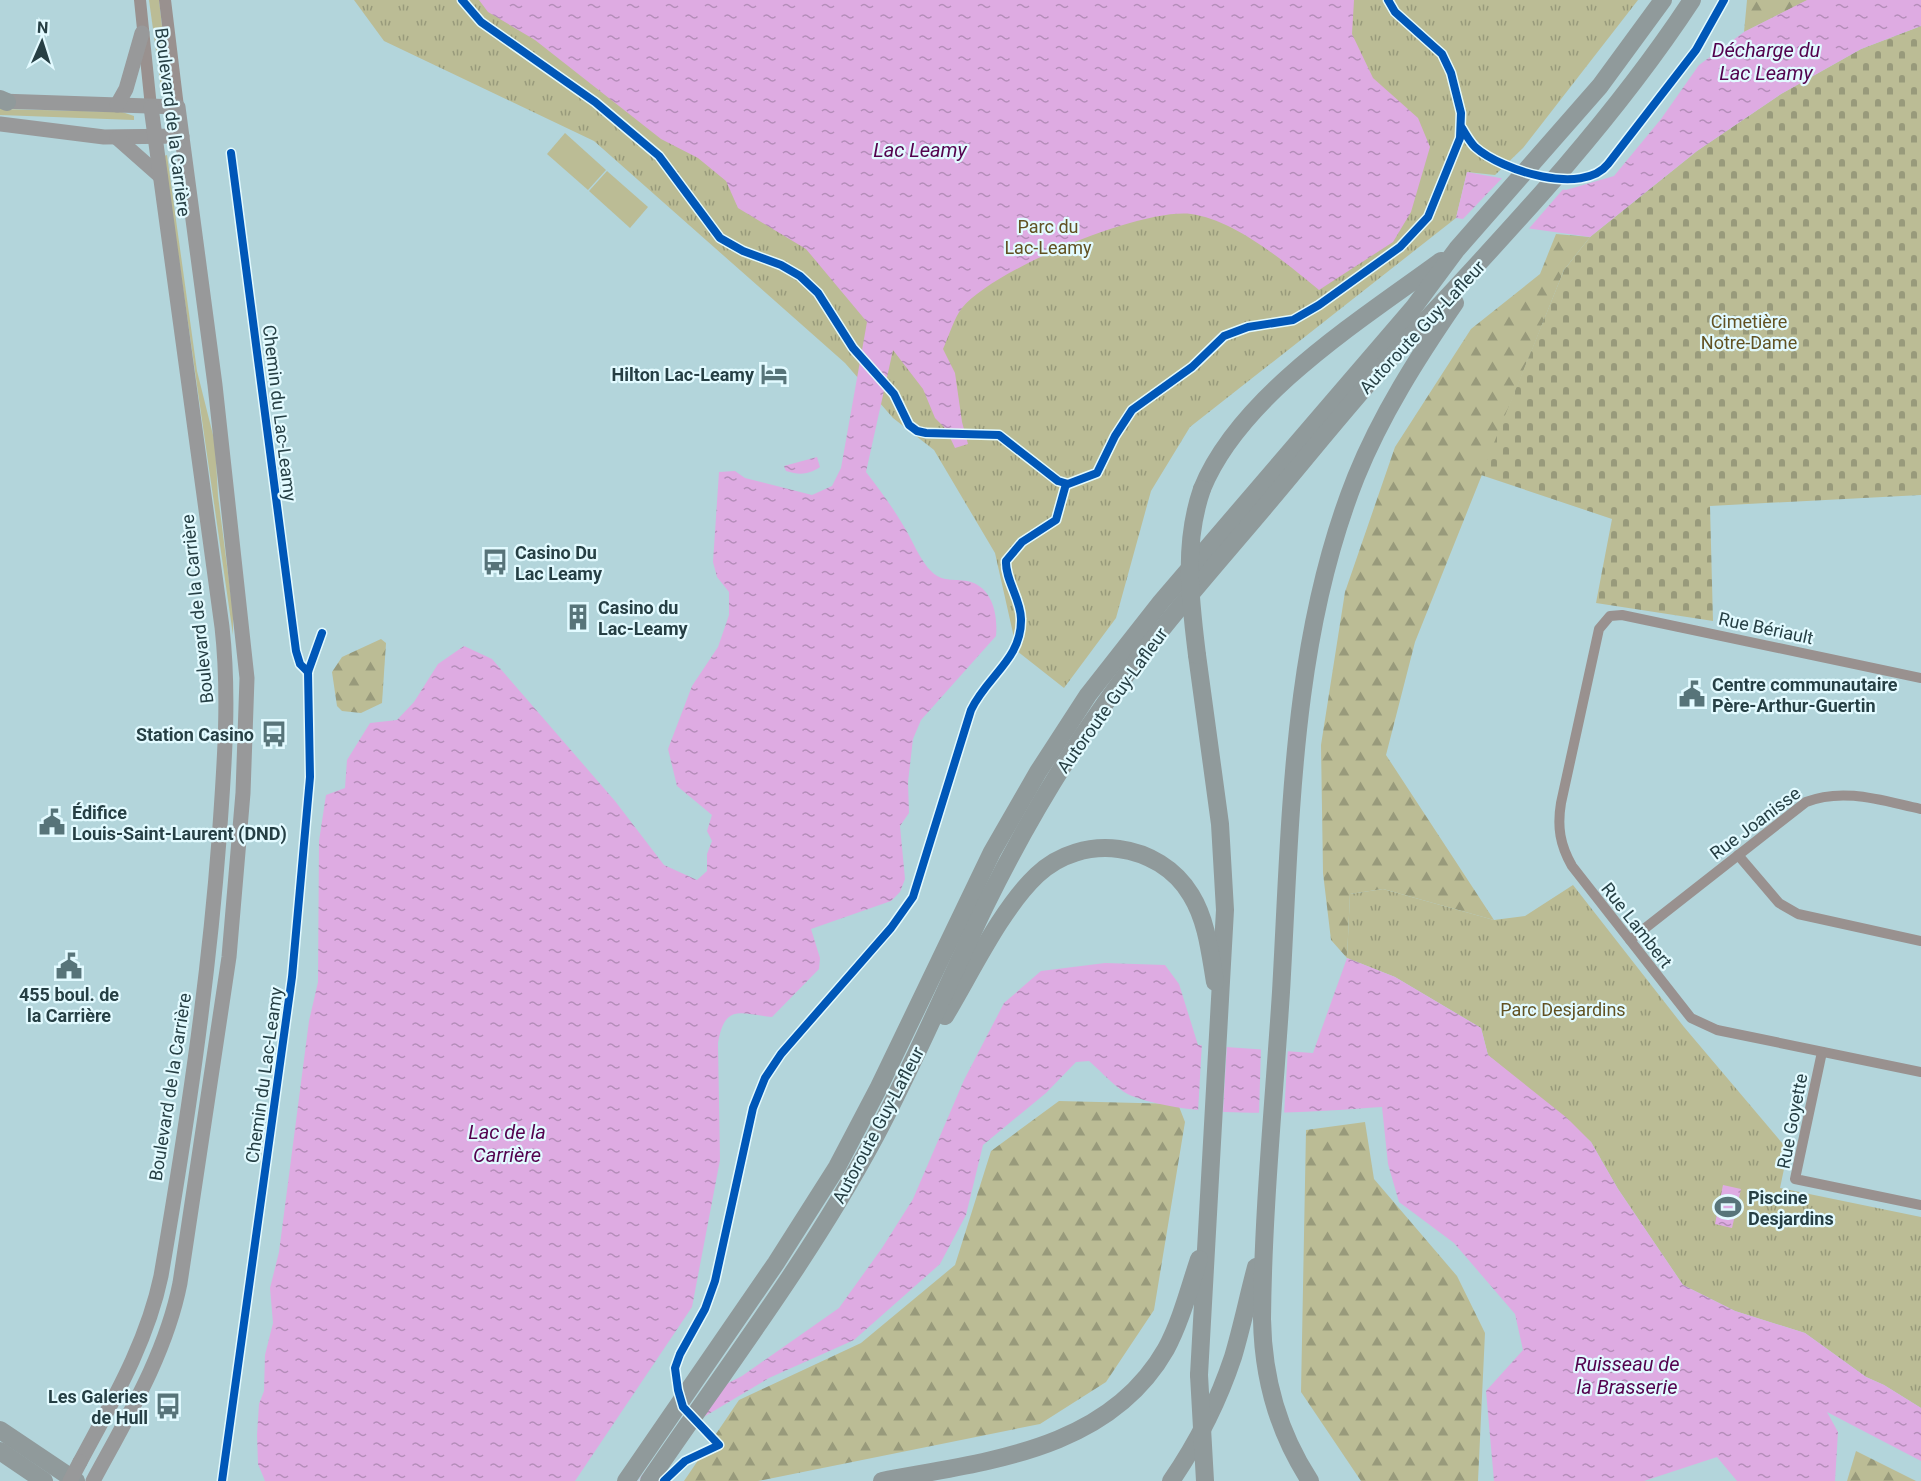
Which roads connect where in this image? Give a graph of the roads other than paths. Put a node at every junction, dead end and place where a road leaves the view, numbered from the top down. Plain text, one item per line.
1 (140, 0) edge
2 (165, 0) edge
3 (1663, 0) edge
4 (1692, 0) edge
5 (142, 33) junction
6 (2, 101) edge
7 (117, 105) junction
8 (178, 106) junction
9 (151, 107) junction
10 (0, 124) edge
11 (182, 136) junction
12 (155, 137) junction
13 (117, 138) junction
14 (160, 176) junction
15 (1457, 249) junction
16 (1491, 252) junction
17 (1606, 619) joint
18 (1921, 678) edge
19 (1921, 809) edge
20 (1738, 855) junction
21 (1629, 940) junction
22 (1921, 941) edge
23 (1221, 1017) junction
24 (1822, 1052) junction
25 (1921, 1072) edge
26 (896, 1097) junction
27 (1921, 1205) edge
28 (1207, 1235) junction
29 (1265, 1239) junction
30 (0, 1430) edge
31 (0, 1451) edge
32 (96, 1477) edge
33 (44, 1481) edge
34 (70, 1481) edge
35 (76, 1481) edge
36 (626, 1481) edge
37 (649, 1481) edge
38 (882, 1481) edge
39 (1171, 1481) edge
40 (1205, 1481) edge
41 (1310, 1481) edge

1 - 5 street, Boulevard de la Carrière
2 - 8 street, Boulevard de la Carrière
3 - 15 highway, Autoroute Guy-Lafleur
4 - 16 highway, Autoroute Guy-Lafleur
5 - 7 main road
5 - 9 street, Boulevard de la Carrière
6 - 7 main road
7 - 9 main road
8 - 9 main road
8 - 11 main road, Boulevard de la Carrière
9 - 12 main road, Boulevard de la Carrière
10 - 13 main road
11 - 12 main road
11 - 32 main road, Boulevard de la Carrière
12 - 13 main road
12 - 14 main road, Boulevard de la Carrière
13 - 14 main road
14 - 34 main road, Boulevard de la Carrière, bridge
15 - 23 highway, bridge
15 - 36 highway, Autoroute Guy-Lafleur
16 - 26 highway, Autoroute Guy-Lafleur
16 - 29 highway
17 - 18 street, Rue Bériault
17 - 21 street, Rue Lambert
19 - 20 street, Rue Joanisse
20 - 21 street, Rue Joanisse
20 - 22 street
21 - 24 street, Rue Lambert
23 - 26 highway
23 - 28 highway
24 - 25 street, Rue Lambert
24 - 27 street, Rue Goyette
26 - 37 highway, Autoroute Guy-Lafleur
28 - 38 highway
28 - 40 highway, bridge
29 - 39 highway
29 - 41 highway
30 - 35 highway
31 - 33 highway

